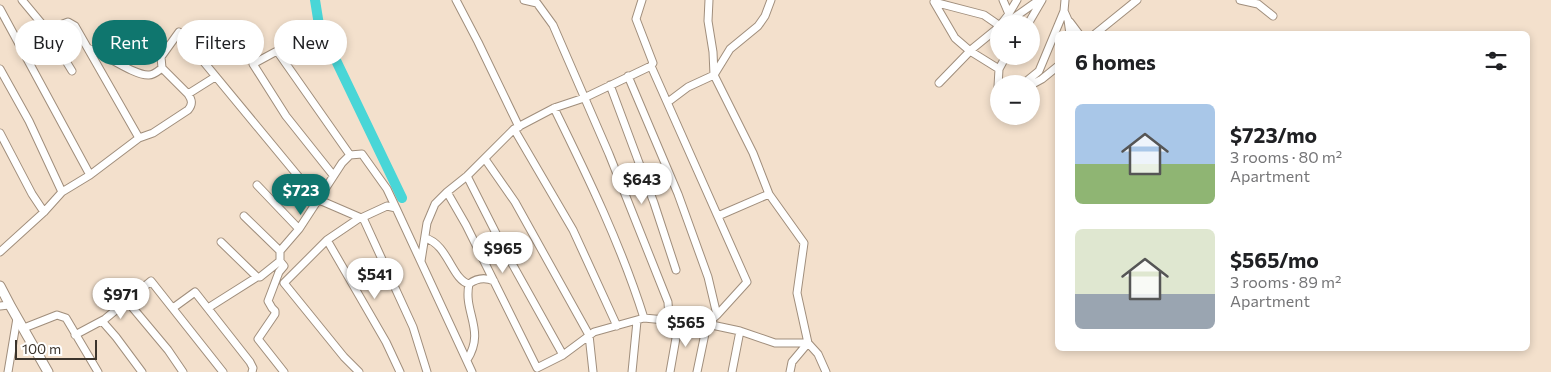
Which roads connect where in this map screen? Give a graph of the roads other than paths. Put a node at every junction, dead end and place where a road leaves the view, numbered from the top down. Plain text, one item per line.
1 (22, 0) edge
2 (456, 0) edge
3 (524, 0) edge
4 (642, 0) edge
5 (709, 0) edge
6 (771, 0) edge
7 (1003, 0) edge
8 (1017, 0) edge
9 (1040, 0) edge
10 (1065, 0) edge
11 (1136, 0) edge
12 (1240, 0) edge
13 (0, 9) edge
14 (1009, 14) joint
15 (1065, 14) junction
16 (1016, 15) edge
17 (1032, 15) edge
18 (1273, 16) dead end
19 (990, 18) edge
20 (39, 20) edge
21 (1057, 31) edge
22 (1069, 31) edge
23 (1077, 31) edge
24 (1099, 31) edge
25 (990, 34) edge
26 (1055, 36) edge
27 (82, 38) edge
28 (88, 48) junction
29 (970, 52) junction
30 (68, 65) edge
31 (999, 65) edge
32 (1001, 65) edge
33 (651, 66) junction
34 (162, 68) junction
35 (1055, 68) edge
36 (0, 69) edge
37 (999, 69) junction
38 (72, 71) dead end
39 (714, 74) junction
40 (999, 75) edge
41 (1034, 75) edge
42 (628, 76) junction
43 (215, 77) junction
44 (1040, 80) edge
45 (939, 83) dead end
46 (610, 85) junction
47 (188, 94) junction
48 (584, 98) junction
49 (668, 102) junction
50 (554, 108) junction
51 (517, 128) junction
52 (0, 133) edge
53 (139, 138) junction
54 (350, 155) junction
55 (485, 159) junction
56 (90, 174) junction
57 (333, 176) junction
58 (467, 176) junction
59 (258, 185) dead end
60 (62, 192) junction
61 (447, 192) junction
62 (769, 194) junction
63 (318, 199) junction
64 (396, 208) junction
65 (44, 212) junction
66 (244, 216) dead end
67 (718, 216) junction
68 (362, 218) junction
69 (299, 229) junction
70 (425, 238) junction
71 (327, 240) junction
72 (221, 242) dead end
73 (280, 251) junction
74 (0, 252) edge
75 (280, 261) junction
76 (421, 261) junction
77 (676, 270) dead end
78 (257, 277) junction
79 (494, 281) junction
80 (468, 284) junction
81 (0, 286) edge
82 (127, 301) junction
83 (5, 305) edge
84 (173, 308) junction
85 (208, 308) junction
86 (717, 315) junction
87 (18, 318) junction
88 (669, 319) junction
89 (641, 320) junction
90 (102, 321) junction
91 (679, 321) junction
92 (707, 324) junction
93 (617, 326) junction
94 (24, 328) junction
95 (740, 331) junction
96 (589, 335) junction
97 (75, 336) junction
98 (808, 343) junction
99 (563, 355) junction
100 (467, 360) junction
101 (8, 372) edge
102 (48, 372) edge
103 (98, 372) edge
104 (142, 372) edge
105 (183, 372) edge
106 (223, 372) edge
107 (252, 372) edge
108 (284, 372) edge
109 (359, 372) edge
110 (400, 372) edge
111 (428, 372) edge
112 (472, 372) edge
113 (593, 372) edge
114 (632, 372) edge
115 (670, 372) edge
116 (698, 372) edge
117 (732, 372) edge
118 (790, 372) edge
119 (826, 372) edge

1 - 20 street
2 - 51 street
3 - 48 street
4 - 33 street
5 - 39 street
6 - 39 street
7 - 14 street
8 - 14 street
9 - 16 street
9 - 17 street
10 - 15 street
11 - 24 street
12 - 18 street
13 - 56 street
15 - 21 street
15 - 22 street
15 - 23 street
19 - 29 street
25 - 29 street
26 - 41 street
27 - 28 street
28 - 34 street
28 - 53 street
29 - 37 street
29 - 45 street
30 - 38 street
31 - 37 street
32 - 37 street
33 - 42 street
33 - 49 street
34 - 43 street
34 - 47 street
35 - 44 street
36 - 60 street
37 - 40 street
39 - 49 street
39 - 62 street
42 - 46 street
42 - 86 street
43 - 47 street
43 - 63 street
46 - 48 street
46 - 77 street
47 - 53 street
48 - 50 street
48 - 88 street
49 - 67 street
50 - 51 street
50 - 89 street
51 - 55 street
51 - 93 street
52 - 65 street
53 - 56 street
54 - 57 street
54 - 57 street
54 - 64 street
55 - 58 street
55 - 96 street
56 - 60 street
57 - 63 street
58 - 61 street
58 - 99 street
59 - 69 street
60 - 65 street
61 - 70 street
61 - 79 street
62 - 67 street
62 - 98 street
63 - 68 street
63 - 69 street
64 - 68 street
64 - 76 street
65 - 74 street
66 - 73 street
67 - 86 street
68 - 71 street
68 - 111 street
69 - 73 street
70 - 76 street
70 - 80 street
71 - 109 street
71 - 110 street
72 - 78 street
73 - 75 street
75 - 78 street
75 - 108 street
76 - 100 street
78 - 85 street
79 - 80 street
79 - 99 street
80 - 100 street
81 - 83 street
82 - 84 street
82 - 90 street
82 - 105 street
83 - 87 street
84 - 85 street
84 - 106 street
85 - 107 street
86 - 92 street
87 - 94 street
87 - 101 street
88 - 89 street
88 - 91 street
89 - 93 street
89 - 114 street
90 - 97 street
90 - 104 street
91 - 92 street
91 - 115 street
92 - 95 street
92 - 116 street
93 - 96 street
94 - 97 street
94 - 102 street
95 - 98 street
95 - 117 street
96 - 99 street
96 - 113 street
97 - 103 street
98 - 118 street
98 - 119 street
100 - 112 street

